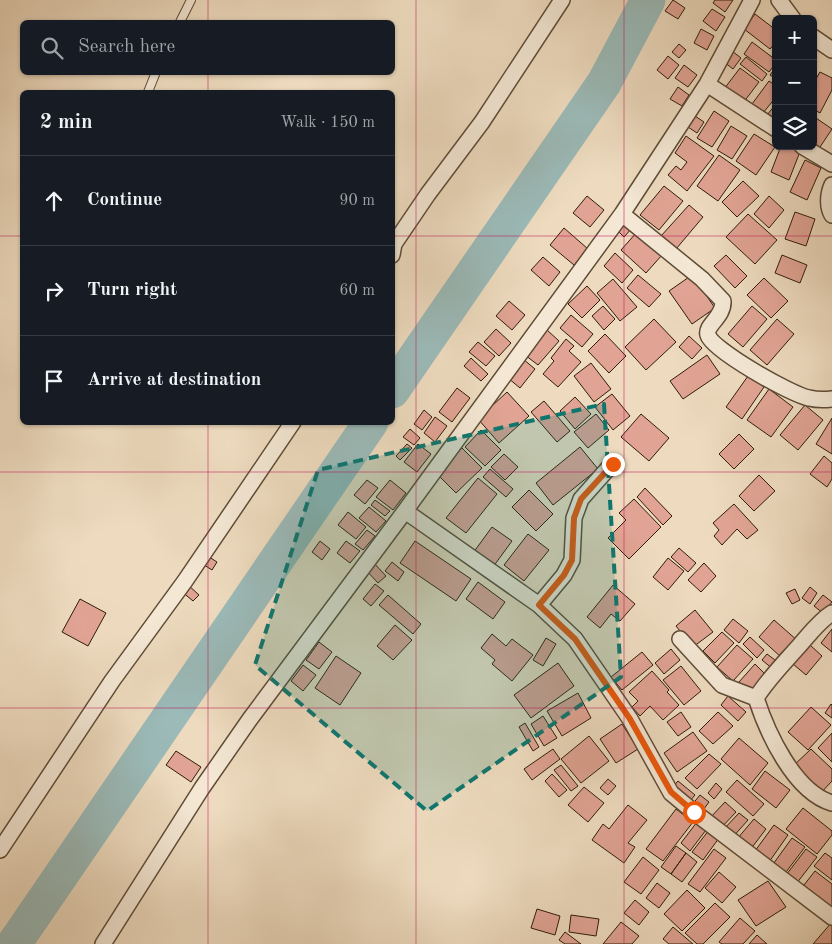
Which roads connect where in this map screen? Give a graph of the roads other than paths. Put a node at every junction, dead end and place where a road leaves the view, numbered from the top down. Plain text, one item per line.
1 (191, 0) edge
2 (562, 0) edge
3 (752, 0) edge
4 (779, 0) edge
5 (790, 15) edge
6 (181, 20) edge
7 (817, 40) edge
8 (832, 50) edge
9 (155, 75) edge
10 (707, 84) junction
11 (149, 90) edge
12 (772, 126) edge
13 (809, 150) edge
14 (832, 164) edge
15 (832, 185) edge
16 (622, 214) junction
17 (832, 214) edge
18 (395, 243) edge
19 (832, 399) edge
20 (291, 425) edge
21 (613, 464) dead end
22 (405, 512) junction
23 (539, 605) junction
24 (832, 613) edge
25 (680, 640) dead end
26 (756, 698) junction
27 (832, 803) edge
28 (0, 850) edge
29 (832, 917) edge
30 (103, 944) edge

1 - 6 lane
2 - 18 street
3 - 10 street
4 - 5 street
7 - 8 street
9 - 11 lane
10 - 12 street
10 - 16 street
13 - 14 street
15 - 17 street
16 - 19 street
16 - 22 street
20 - 28 street
21 - 23 street
22 - 23 street
22 - 30 street
23 - 29 street
24 - 26 street
25 - 26 street
26 - 27 street

